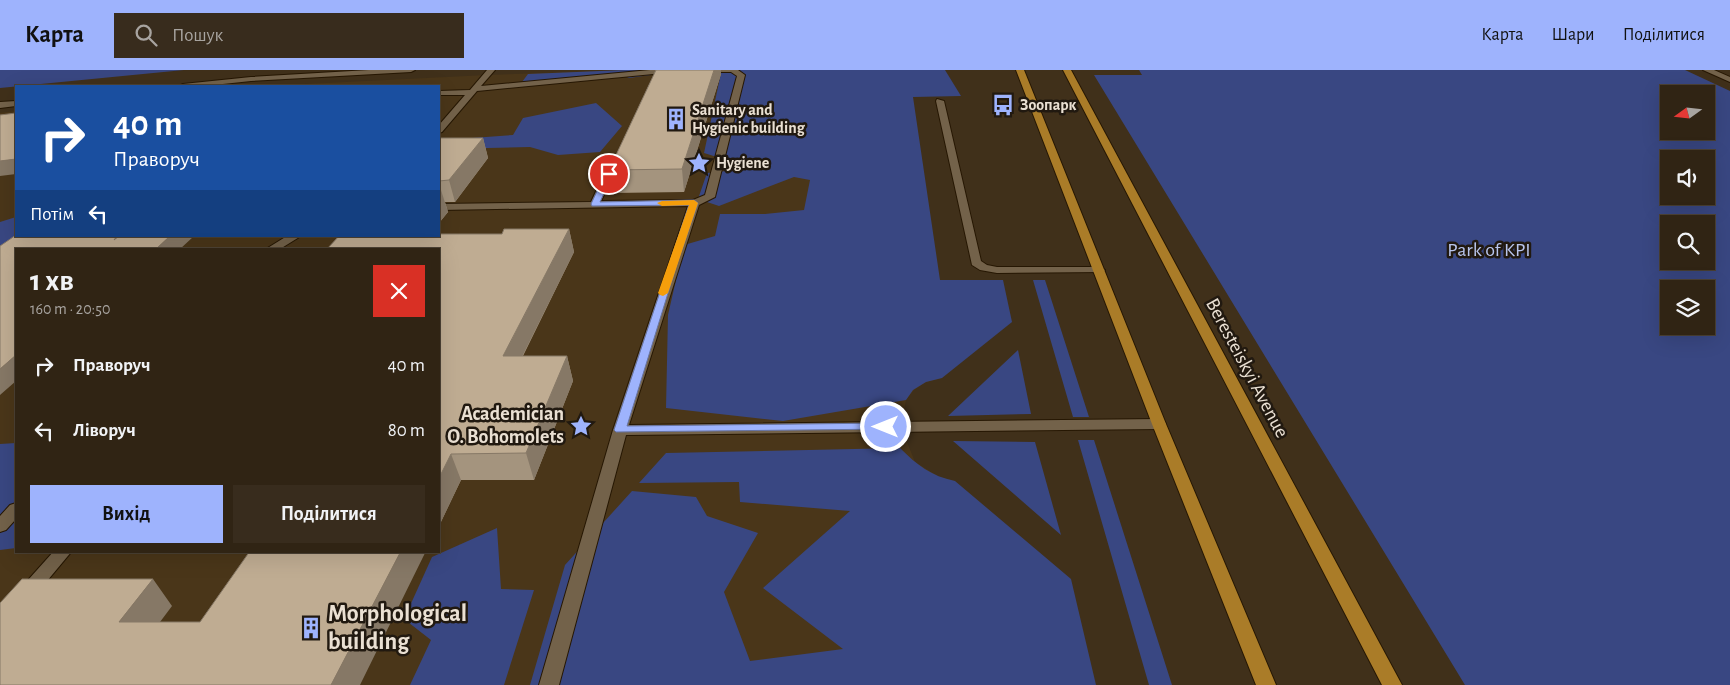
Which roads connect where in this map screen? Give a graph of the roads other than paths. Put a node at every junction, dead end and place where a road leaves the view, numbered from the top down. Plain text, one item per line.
1 (411, 70) edge
2 (491, 70) edge
3 (686, 70) edge
4 (695, 70) edge
5 (732, 70) edge
6 (1020, 70) edge
7 (1067, 70) edge
8 (1707, 70) edge
9 (1730, 80) edge
10 (193, 85) edge
11 (473, 90) junction
12 (440, 93) edge
13 (940, 101) dead end
14 (15, 104) edge
15 (0, 105) edge
16 (440, 129) edge
17 (609, 174) dead end
18 (694, 203) junction
19 (595, 204) junction
20 (440, 207) edge
21 (294, 237) edge
22 (273, 248) edge
23 (1099, 270) junction
24 (1159, 424) junction
25 (620, 430) junction
26 (15, 510) edge
27 (0, 526) edge
28 (62, 553) edge
29 (13, 608) edge
30 (549, 685) edge
31 (1266, 685) edge
32 (1392, 685) edge

1 - 10 street
2 - 11 street
3 - 11 street
4 - 5 street
5 - 18 street
6 - 23 main road
7 - 32 main road, Beresteiskyi Avenue
8 - 9 street
11 - 12 street
11 - 16 street
13 - 23 street
14 - 15 street
17 - 19 street
18 - 19 street
18 - 25 street
19 - 20 street
21 - 22 street
23 - 24 main road
24 - 25 street
24 - 31 main road
25 - 30 street
26 - 27 street
28 - 29 street

